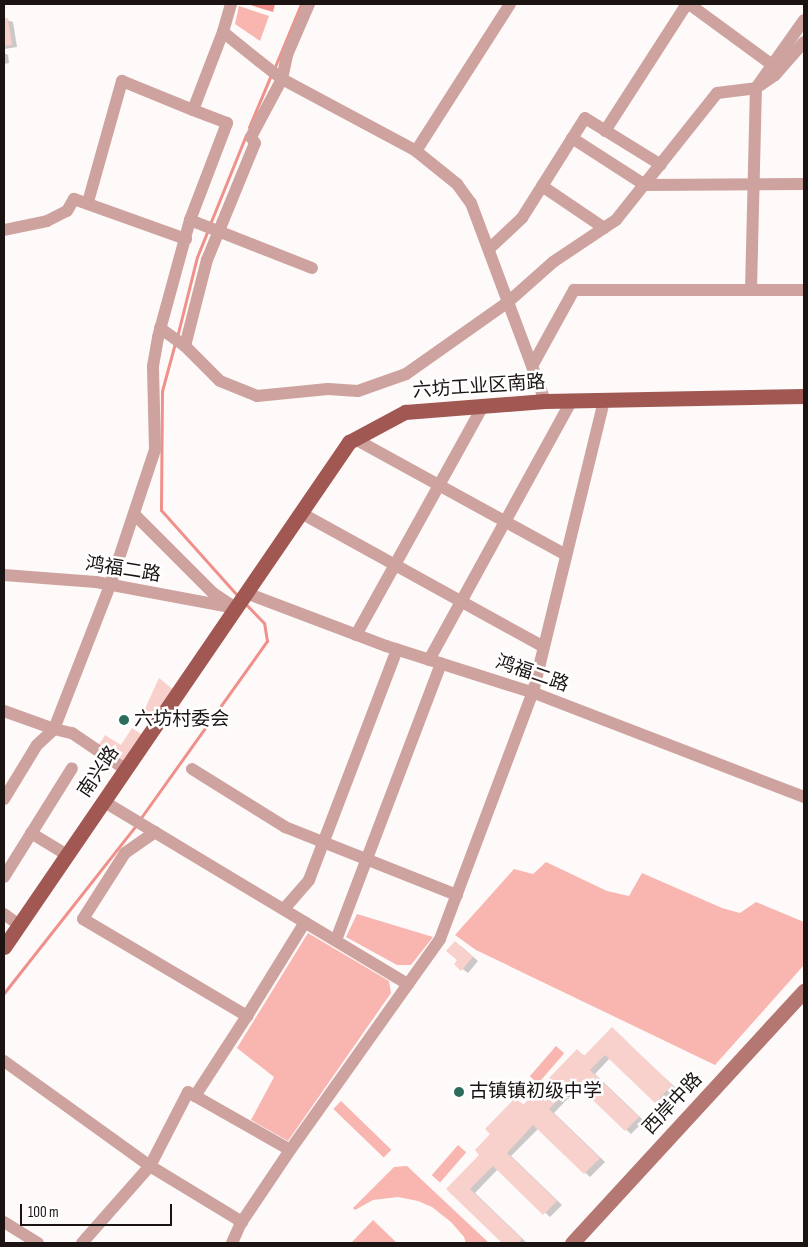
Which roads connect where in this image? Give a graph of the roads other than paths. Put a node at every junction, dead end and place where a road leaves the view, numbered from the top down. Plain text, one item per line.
1 (231, 4) edge
2 (309, 4) edge
3 (510, 4) edge
4 (688, 4) edge
5 (804, 20) edge
6 (223, 32) junction
7 (804, 42) edge
8 (771, 64) junction
9 (282, 79) junction
10 (756, 88) junction
11 (193, 110) junction
12 (605, 131) junction
13 (572, 138) junction
14 (416, 151) junction
15 (661, 165) junction
16 (752, 184) junction
17 (804, 184) edge
18 (645, 185) junction
19 (542, 186) junction
20 (88, 202) junction
21 (190, 220) junction
22 (604, 228) junction
23 (4, 230) edge
24 (219, 232) junction
25 (186, 238) junction
26 (489, 249) junction
27 (312, 268) dead end
28 (751, 290) junction
29 (804, 290) edge
30 (508, 302) junction
31 (160, 328) junction
32 (185, 346) junction
33 (532, 366) junction
34 (804, 396) edge
35 (572, 400) junction
36 (604, 400) junction
37 (546, 401) junction
38 (483, 406) junction
39 (355, 439) junction
40 (438, 487) junction
41 (301, 513) junction
42 (134, 514) junction
43 (505, 522) junction
44 (566, 555) junction
45 (394, 566) junction
46 (4, 575) edge
47 (110, 585) junction
48 (241, 600) junction
49 (461, 603) junction
50 (356, 635) junction
51 (544, 648) junction
52 (397, 650) junction
53 (435, 661) junction
54 (533, 692) junction
55 (4, 710) edge
56 (54, 729) junction
57 (72, 768) dead end
58 (125, 769) junction
59 (192, 769) dead end
60 (804, 797) edge
61 (4, 799) edge
62 (103, 801) junction
63 (155, 832) junction
64 (31, 833) junction
65 (324, 842) junction
66 (67, 855) junction
67 (367, 858) junction
68 (4, 877) edge
69 (457, 894) junction
70 (284, 909) junction
71 (4, 914) edge
72 (305, 922) junction
73 (19, 925) junction
74 (336, 940) junction
75 (4, 947) edge
76 (408, 984) junction
77 (804, 991) edge
78 (247, 1016) junction
79 (4, 1061) edge
80 (195, 1096) junction
81 (290, 1150) junction
82 (150, 1166) junction
83 (4, 1222) edge
84 (242, 1222) junction
85 (38, 1243) edge
86 (82, 1243) edge
87 (232, 1243) edge
88 (572, 1243) edge

1 - 6 street
2 - 9 street
3 - 14 street
4 - 8 street
4 - 12 street
5 - 8 street
6 - 9 street
6 - 11 street
7 - 10 street
8 - 10 street
9 - 14 street
9 - 24 street
10 - 15 street
10 - 16 street
11 - 20 street
11 - 21 street
12 - 13 street
12 - 15 street
13 - 18 street
13 - 19 street
14 - 26 street
15 - 18 street
16 - 17 street
16 - 18 street
16 - 28 street
18 - 22 street
19 - 22 street
19 - 26 street
20 - 23 street
20 - 25 street
21 - 24 street
21 - 25 street
22 - 30 street
24 - 27 street
24 - 32 street
25 - 31 street
26 - 30 street
28 - 29 street
28 - 33 street
30 - 32 street
30 - 33 street
31 - 32 street
31 - 42 street
33 - 37 street
34 - 36 main road, 六坊工业区南路
35 - 36 main road, 六坊工业区南路
35 - 37 main road, 六坊工业区南路
35 - 43 street
36 - 44 street
37 - 38 main road, 六坊工业区南路
38 - 39 main road, 六坊工业区南路
38 - 40 street
39 - 40 street
39 - 41 main road, 六坊工业区南路
40 - 43 street
40 - 45 street
41 - 45 street
41 - 48 main road, 六坊工业区南路
42 - 47 street
42 - 48 street
43 - 44 street
43 - 49 street
44 - 51 street
45 - 49 street
45 - 50 street
46 - 47 street, 鸿福二路
47 - 48 street, 鸿福二路
47 - 56 street
48 - 50 street, 鸿福二路
48 - 58 main road, 南兴路
49 - 51 street
49 - 53 street
50 - 52 street, 鸿福二路
51 - 54 street
52 - 53 street, 鸿福二路
52 - 65 street
53 - 54 street, 鸿福二路
53 - 67 street
54 - 60 street, 鸿福二路
54 - 69 street
55 - 56 street
56 - 58 street
56 - 61 street
57 - 64 street
58 - 62 main road, 南兴路
59 - 65 street
62 - 63 street
62 - 66 main road, 南兴路
63 - 70 street
63 - 78 street
64 - 66 street
64 - 68 street
65 - 67 street
65 - 70 street
66 - 73 main road, 南兴路
67 - 69 street
67 - 74 street
69 - 76 street
70 - 72 street
71 - 73 street
72 - 74 street
72 - 78 street
73 - 75 main road, 南兴路
74 - 76 street
76 - 81 street
77 - 88 street, 西岸中路
78 - 80 street
79 - 82 street
80 - 81 street
80 - 82 street
81 - 84 street
82 - 84 street
82 - 86 street
83 - 85 street
84 - 87 street

